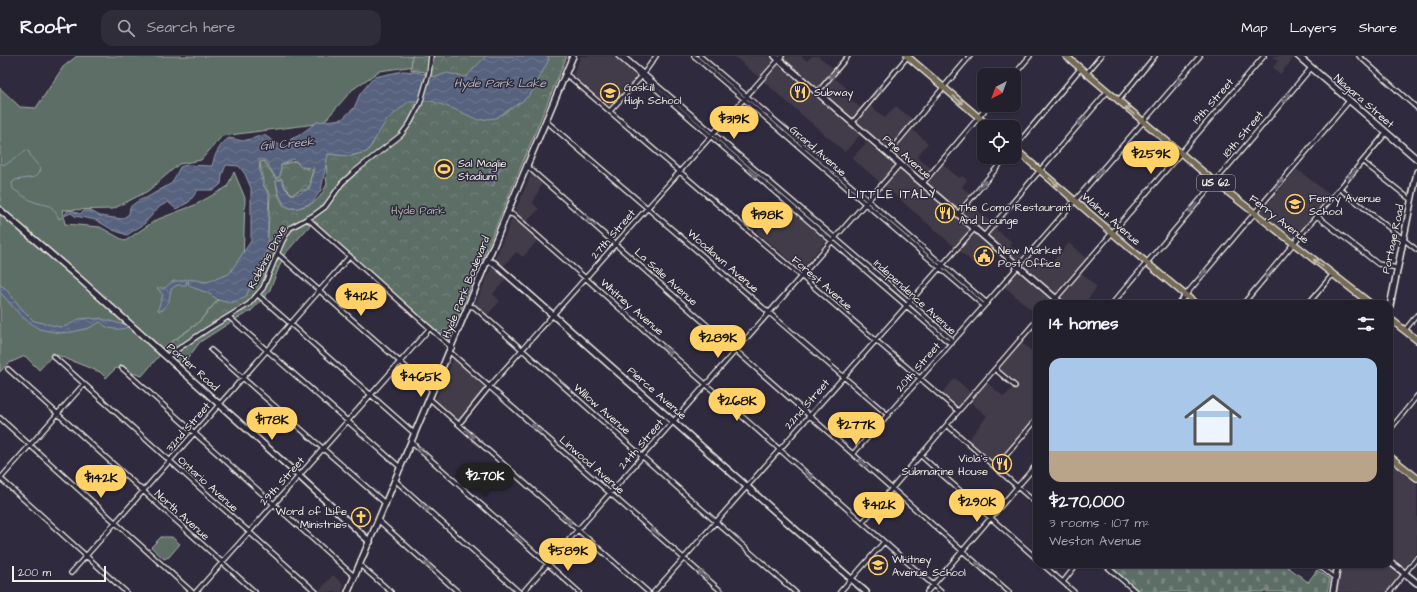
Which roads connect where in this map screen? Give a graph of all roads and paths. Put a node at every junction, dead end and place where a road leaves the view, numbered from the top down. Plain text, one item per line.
1 (431, 56) edge
2 (574, 56) edge
3 (618, 56) edge
4 (623, 56) edge
5 (656, 56) edge
6 (694, 56) edge
7 (700, 56) edge
8 (848, 56) edge
9 (907, 56) edge
10 (970, 56) edge
11 (1030, 56) edge
12 (1066, 56) edge
13 (1101, 56) edge
14 (1155, 56) edge
15 (1200, 56) edge
16 (1264, 56) edge
17 (1298, 56) edge
18 (1359, 56) edge
19 (779, 57) edge
20 (1020, 68) edge
21 (1311, 68) junction
22 (1080, 69) junction
23 (566, 74) junction
24 (1086, 74) junction
25 (642, 75) junction
26 (943, 87) junction
27 (818, 92) junction
28 (1107, 92) junction
29 (745, 97) junction
30 (1349, 100) junction
31 (1118, 101) junction
32 (1417, 108) edge
33 (610, 112) junction
34 (983, 112) edge
35 (978, 117) junction
36 (982, 120) edge
37 (546, 121) junction
38 (853, 122) junction
39 (1143, 122) junction
40 (713, 133) junction
41 (1386, 133) junction
42 (710, 136) junction
43 (1021, 140) edge
44 (888, 153) junction
45 (1180, 153) junction
46 (1021, 154) edge
47 (1417, 159) edge
48 (1363, 162) junction
49 (900, 164) junction
50 (1000, 164) edge
51 (527, 166) junction
52 (1040, 170) junction
53 (679, 171) junction
54 (1417, 172) edge
55 (1215, 182) junction
56 (923, 183) junction
57 (1340, 189) junction
58 (1415, 190) edge
59 (1411, 200) junction
60 (866, 201) junction
61 (1075, 201) junction
62 (647, 208) junction
63 (0, 210) edge
64 (507, 212) junction
65 (1254, 213) junction
66 (958, 214) junction
67 (1317, 216) junction
68 (306, 218) junction
69 (975, 228) junction
70 (1112, 232) junction
71 (984, 236) junction
72 (833, 239) junction
73 (1403, 239) junction
74 (616, 244) junction
75 (1294, 244) junction
76 (1417, 250) edge
77 (278, 254) junction
78 (350, 256) junction
79 (487, 261) junction
80 (1147, 263) junction
81 (941, 266) junction
82 (1019, 266) junction
83 (1397, 268) junction
84 (1333, 274) junction
85 (800, 276) junction
86 (586, 278) junction
87 (320, 291) junction
88 (258, 295) junction
89 (1185, 295) junction
90 (1056, 298) joint
91 (1115, 300) edge
92 (1181, 300) edge
93 (1191, 300) edge
94 (1246, 300) edge
95 (1311, 300) edge
96 (1366, 300) edge
97 (1391, 300) edge
98 (908, 303) junction
99 (986, 305) junction
100 (468, 306) junction
101 (769, 312) junction
102 (553, 315) junction
103 (1417, 315) edge
104 (229, 317) junction
105 (1393, 321) edge
106 (291, 324) junction
107 (1033, 325) edge
108 (430, 328) junction
109 (1405, 330) junction
110 (875, 340) junction
111 (1417, 340) edge
112 (952, 343) junction
113 (211, 350) dead end
114 (451, 350) junction
115 (522, 350) junction
116 (735, 350) junction
117 (267, 351) junction
118 (52, 356) dead end
119 (166, 357) junction
120 (400, 362) junction
121 (122, 368) dead end
122 (995, 368) junction
123 (8, 369) dead end
124 (844, 376) junction
125 (243, 378) junction
126 (920, 379) junction
127 (84, 384) junction
128 (706, 384) junction
129 (1015, 386) dead end
130 (490, 387) junction
131 (433, 391) junction
132 (371, 394) junction
133 (1417, 396) edge
134 (430, 399) junction
135 (219, 404) junction
136 (958, 411) junction
137 (57, 414) junction
138 (809, 415) junction
139 (888, 415) junction
140 (0, 418) edge
141 (673, 421) junction
142 (347, 422) junction
143 (1033, 423) edge
144 (459, 424) junction
145 (947, 424) junction
146 (1393, 426) edge
147 (194, 433) junction
148 (415, 434) junction
149 (412, 443) junction
150 (30, 445) junction
151 (323, 448) junction
152 (779, 449) junction
153 (854, 454) junction
154 (920, 455) junction
155 (642, 456) junction
156 (1393, 459) edge
157 (169, 461) junction
158 (996, 467) junction
159 (401, 468) junction
160 (1033, 469) edge
161 (299, 476) junction
162 (1417, 478) edge
163 (0, 479) edge
164 (396, 481) junction
165 (747, 486) junction
166 (1017, 487) junction
167 (892, 488) junction
168 (143, 492) junction
169 (610, 493) junction
170 (1033, 501) edge
171 (273, 504) junction
172 (386, 504) junction
173 (991, 518) junction
174 (379, 521) junction
175 (716, 521) junction
176 (863, 522) junction
177 (116, 523) junction
178 (578, 530) junction
179 (249, 532) junction
180 (370, 542) junction
181 (884, 542) junction
182 (963, 552) junction
183 (1033, 555) edge
184 (86, 556) junction
185 (684, 558) junction
186 (1417, 558) edge
187 (222, 563) junction
188 (548, 564) junction
189 (1393, 564) edge
190 (360, 565) junction
191 (1046, 568) edge
192 (1074, 568) edge
193 (1109, 568) edge
194 (1322, 568) edge
195 (1337, 568) edge
196 (71, 573) dead end
197 (1405, 573) junction
198 (355, 577) junction
199 (1335, 578) junction
200 (852, 579) junction
201 (1062, 582) junction
202 (1417, 583) edge
203 (934, 585) junction
204 (1070, 588) junction
205 (656, 591) edge
206 (126, 592) edge
207 (192, 592) edge
208 (196, 592) edge
209 (255, 592) edge
210 (316, 592) edge
211 (348, 592) edge
212 (391, 592) edge
213 (458, 592) edge
214 (519, 592) edge
215 (523, 592) edge
216 (578, 592) edge
217 (648, 592) edge
218 (722, 592) edge
219 (795, 592) edge
220 (840, 592) edge
221 (866, 592) edge
222 (927, 592) edge
223 (942, 592) edge
224 (1009, 592) edge
225 (1066, 592) edge
226 (1074, 592) edge
227 (1136, 592) edge
228 (1333, 592) edge
229 (1390, 592) edge

1 - 68 street, Robbins Drive
2 - 23 main road, Hyde Park Boulevard
3 - 25 street, Independence Avenue
4 - 25 street, Independence Avenue
5 - 25 street
6 - 29 street
7 - 29 street
8 -> 27 street
9 - 26 main road
38 -> 9 street
10 - 26 street
11 - 20 street
12 - 22 main road, Ferry Avenue / US 62
13 - 24 street
14 - 31 street
39 -> 15 street, 20th Street
16 - 45 street, 19th Street
17 - 21 main road, Niagara Street
18 - 32 street
19 - 27 main road, Pine Avenue
19 - 29 street, 27th Street
21 - 30 main road, Niagara Street
21 -> 55 street, 18th Street
22 - 24 main road, Ferry Avenue / US 62
22 - 43 street
23 - 33 street, Forest Avenue
23 - 37 main road, Hyde Park Boulevard
24 - 28 main road, Ferry Avenue / US 62
25 - 33 street
25 - 40 street, Independence Avenue
25 - 42 street, Independence Avenue
26 -> 35 main road
26 - 44 street
27 - 38 main road, Pine Avenue
28 - 31 main road, Ferry Avenue / US 62
28 -> 52 street
29 - 40 street, 27th Street
29 - 60 street
30 - 41 main road, Niagara Street
65 -> 30 street
39 -> 31 main road, Ferry Avenue / US 62
33 - 53 street, Forest Avenue
34 - 35 street
35 - 36 main road
35 - 56 street
37 - 51 main road, Hyde Park Boulevard
37 - 62 street, Woodlawn Avenue
38 - 44 main road, Pine Avenue
39 - 45 main road, Ferry Avenue / US 62
61 -> 39 street, 20th Street
40 - 42 street, 27th Street
40 - 72 street, Independence Avenue
41 - 47 main road, Niagara Street
41 - 48 street
42 - 53 street, 27th Street
42 -> 72 street, Independence Avenue
44 - 49 main road, Pine Avenue
45 - 55 main road, Ferry Avenue / US 62
45 - 70 street, 19th Street
46 - 52 main road, Walnut Avenue
48 -> 57 street
48 - 59 street
49 - 56 main road, Pine Avenue
49 - 60 street, 24th Street
66 -> 50 street
51 - 64 main road, Hyde Park Boulevard
74 -> 51 street, La Salle Avenue
52 -> 61 main road, Walnut Avenue
52 - 71 street
53 - 62 street, 27th Street
53 - 85 street, Forest Avenue
54 - 58 main road, Portage Road
55 - 65 main road, Ferry Avenue / US 62
55 -> 80 street, 18th Street
56 - 66 main road, Pine Avenue
57 - 67 street
57 - 73 street
58 - 59 main road, Portage Road
59 - 73 main road, Portage Road
60 - 72 street, 24th Street
60 - 81 street
61 - 70 main road, Walnut Avenue
61 - 82 street, 20th Street
62 - 74 street, 27th Street
62 - 101 street, Woodlawn Avenue
63 - 119 main road, Porter Road
64 - 79 main road, Hyde Park Boulevard
64 - 86 street, Whitney Avenue
65 - 75 main road, Ferry Avenue / US 62
89 -> 65 street
66 - 69 main road, Pine Avenue
67 - 75 street
67 - 83 street
68 - 77 street, Robbins Drive
68 - 78 street, Linwood Avenue
69 - 71 main road, Pine Avenue
69 - 81 street, 22nd Street
70 - 80 main road, Walnut Avenue
70 - 90 street, 19th Street
71 - 82 main road, Pine Avenue
72 - 85 street, 24th Street
72 - 98 street, Independence Avenue
73 - 76 street
73 - 83 main road, Portage Road
74 - 86 street, 27th Street
74 - 116 street, La Salle Avenue
84 -> 75 main road, Ferry Avenue / US 62
75 -> 94 street
77 - 87 street
77 - 88 street, Robbins Drive
78 - 87 street, 32nd Street
78 - 108 street, Linwood Avenue
79 - 100 main road, Hyde Park Boulevard
79 - 102 main road, Pierce Avenue
80 - 89 main road, Walnut Avenue
80 - 91 street, 18th Street
81 - 98 street, 22nd Street
81 - 99 street
82 - 90 main road, Pine Avenue
82 - 99 street, 20th Street
83 - 97 main road, Portage Road
84 - 95 street
84 - 96 main road, Ferry Avenue / US 62
85 - 101 street, 24th Street
85 - 110 street, Forest Avenue
86 - 102 street, 27th Street
86 -> 128 street, Whitney Avenue
87 - 106 street, 32nd Street
87 - 120 street
88 - 104 street, Robbins Drive
88 - 106 street
89 - 92 street
89 - 93 main road, Walnut Avenue
98 - 110 street, 22nd Street
98 - 112 street, Independence Avenue
99 - 112 street, 20th Street
100 - 114 main road, Hyde Park Boulevard
100 - 115 street, Willow Avenue
101 - 116 street, 24th Street
101 - 124 street, Woodlawn Avenue
102 - 115 street, 27th Street
102 - 141 main road, Pierce Avenue
103 - 109 street
104 - 117 street
104 - 119 street, Robbins Drive
105 - 109 main road
106 - 117 street, 32nd Street
106 - 132 street
107 - 122 street
108 - 114 street, Linwood Avenue
108 - 120 street, 29th Street
109 - 111 main road
110 - 124 street, 22nd Street
110 - 126 street, Forest Avenue
112 - 126 street, 20th Street
113 - 125 street
114 - 130 street, Linwood Avenue
114 - 131 main road, Hyde Park Boulevard
115 - 130 street, 27th Street
115 - 155 street, Willow Avenue
116 - 128 street, 24th Street
116 - 138 street, La Salle Avenue
117 - 125 street, 32nd Street
117 - 142 street
118 - 127 street, Ontario Avenue
119 - 135 main road, Porter Road
120 - 131 street
120 - 132 street, 29th Street
121 - 147 street
122 - 129 street
122 - 136 street
123 - 137 street, North Avenue
124 - 138 street, 22nd Street
124 - 139 street, Woodlawn Avenue
125 - 135 street, 32nd Street
125 - 151 street
126 - 136 street, Forest Avenue
126 - 139 street, 20th Street
127 - 137 street
127 - 157 street, Ontario Avenue
128 - 141 street, 24th Street
128 - 152 street, Whitney Avenue
130 - 144 street, 27th Street
169 -> 130 street, Linwood Avenue
131 - 134 main road, Hyde Park Boulevard
132 - 142 street, 29th Street
132 - 148 street
133 - 146 street
134 - 144 street
134 - 148 main road, Hyde Park Boulevard
135 - 147 street, 32nd Street
135 - 161 main road, Porter Road
136 - 145 street
137 - 150 street
137 - 168 street, North Avenue
138 - 152 street, 22nd Street
138 - 153 street, La Salle Avenue
139 - 153 street, 20th Street
140 - 150 street
141 - 155 street, 24th Street
141 - 165 main road, Pierce Avenue
142 - 151 street, 29th Street
142 - 159 street
143 - 158 street
144 -> 178 street
145 - 154 street
145 - 158 street
147 - 157 street, 32nd Street
147 - 171 street
148 - 149 main road, Hyde Park Boulevard
149 - 159 main road, Hyde Park Boulevard
188 -> 149 street
150 - 163 street
150 - 177 street
151 - 161 street, 29th Street
151 - 172 street
152 - 165 street, 22nd Street
152 -> 176 street, Whitney Avenue
167 -> 153 street, La Salle Avenue
154 - 167 street
154 - 173 street
155 - 169 street, 24th Street
155 - 175 street, Willow Avenue
156 - 162 main road
157 - 168 street, 32nd Street
157 - 179 street, Ontario Avenue
158 - 166 street
159 - 164 main road, Hyde Park Boulevard
160 - 166 street
161 - 171 street, 29th Street
161 - 180 main road, Porter Road
163 - 184 street
164 - 172 main road, Hyde Park Boulevard
164 -> 214 street
165 - 175 street, 22nd Street
165 - 200 main road, Pierce Avenue
166 - 170 street
166 - 173 street
167 - 176 street
167 - 182 street, La Salle Avenue
168 - 177 street, 32nd Street
168 - 187 street, North Avenue
169 - 178 street, 24th Street
185 -> 169 street, Linwood Avenue
171 - 179 street, 29th Street
171 - 198 street
172 - 174 main road, Hyde Park Boulevard
173 - 182 street
173 - 183 street
174 - 180 main road, Hyde Park Boulevard
213 -> 174 street
175 - 185 street, 22nd Street
175 - 219 street, Willow Avenue
176 - 181 street, Whitney Avenue
177 - 184 street, 32nd Street
177 - 207 street
178 - 188 street, 24th Street
178 - 217 street
179 - 187 street, 29th Street
179 - 210 street, Ontario Avenue
180 - 190 main road, Hyde Park Boulevard
181 - 200 street
181 - 203 street, Whitney Avenue
182 - 203 street
224 -> 182 street, La Salle Avenue
184 - 196 street, 32nd Street
184 - 206 street
185 - 205 street, 22nd Street
218 -> 185 street, Linwood Avenue
186 - 197 street
187 - 208 street, 29th Street
187 - 209 street, North Avenue
188 - 215 street, 24th Street
188 - 216 street
189 - 197 main road
190 - 198 main road, Hyde Park Boulevard
190 - 212 street
191 - 201 street
192 - 201 street
193 - 227 street
194 - 199 street
195 - 199 main road
197 - 202 main road
197 - 229 street
198 - 211 main road, Hyde Park Boulevard
199 - 228 main road
200 - 220 street
200 - 221 main road, Pierce Avenue
201 - 204 street
203 - 222 street
203 - 223 street, Whitney Avenue
204 - 225 street
204 - 226 street

